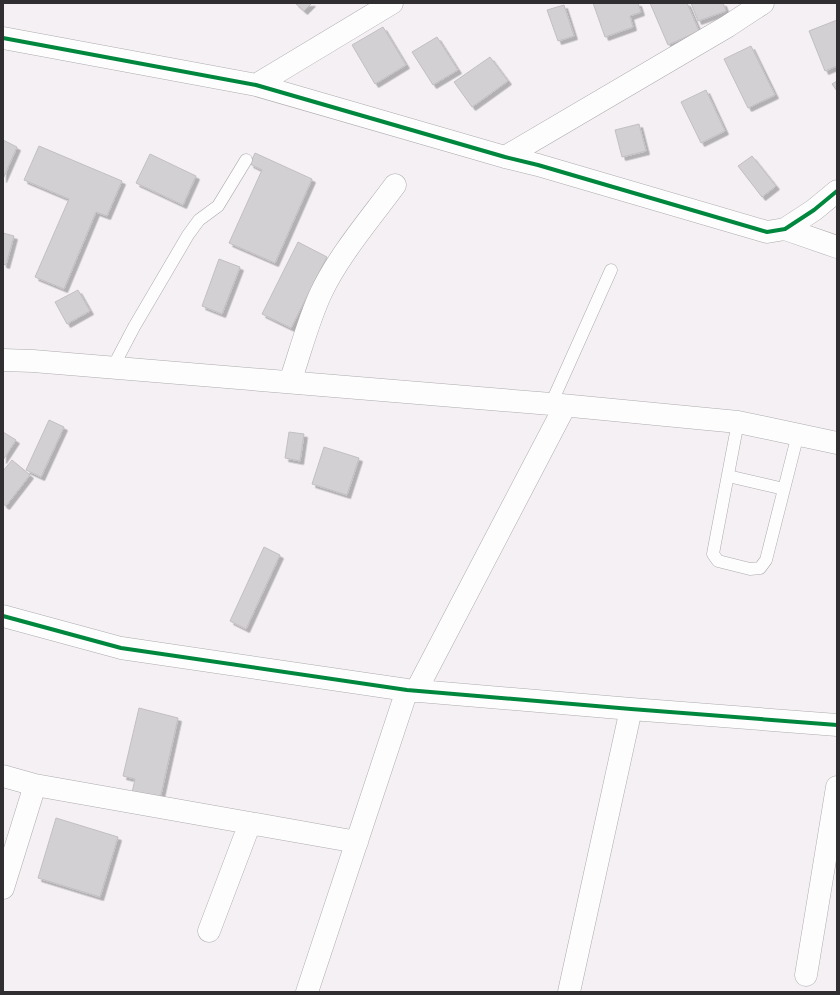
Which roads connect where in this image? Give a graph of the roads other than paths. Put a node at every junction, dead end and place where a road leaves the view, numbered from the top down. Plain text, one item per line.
1 (392, 3) edge
2 (763, 3) edge
3 (3, 38) edge
4 (256, 85) junction
5 (505, 157) junction
6 (246, 160) dead end
7 (394, 184) dead end
8 (837, 191) edge
9 (785, 229) junction
10 (837, 247) edge
11 (612, 270) dead end
12 (3, 360) edge
13 (113, 368) junction
14 (290, 382) junction
15 (558, 405) junction
16 (738, 422) junction
17 (798, 434) junction
18 (837, 443) edge
19 (728, 476) junction
20 (784, 488) junction
21 (3, 616) edge
22 (412, 690) junction
23 (631, 709) junction
24 (837, 725) edge
25 (3, 776) edge
26 (35, 785) junction
27 (837, 786) edge
28 (250, 823) junction
29 (357, 842) junction
30 (3, 888) edge
31 (209, 931) dead end
32 (806, 975) dead end
33 (307, 992) edge
34 (569, 992) edge

1 - 4 street
2 - 5 street
3 - 4 street
4 - 5 street
5 - 9 street
6 - 13 lane
7 - 14 street
8 - 9 street
9 - 10 street
11 - 15 lane
12 - 13 street
13 - 14 street
14 - 15 street
15 - 16 street
15 - 22 street
16 - 17 street
16 - 19 lane
17 - 18 street
17 - 20 lane
19 - 20 lane
19 - 20 lane
21 - 22 street
22 - 23 street
22 - 29 street
23 - 24 street
23 - 34 street
25 - 26 street
26 - 28 street
26 - 30 street
27 - 32 street
28 - 29 street
28 - 31 street
29 - 33 street

